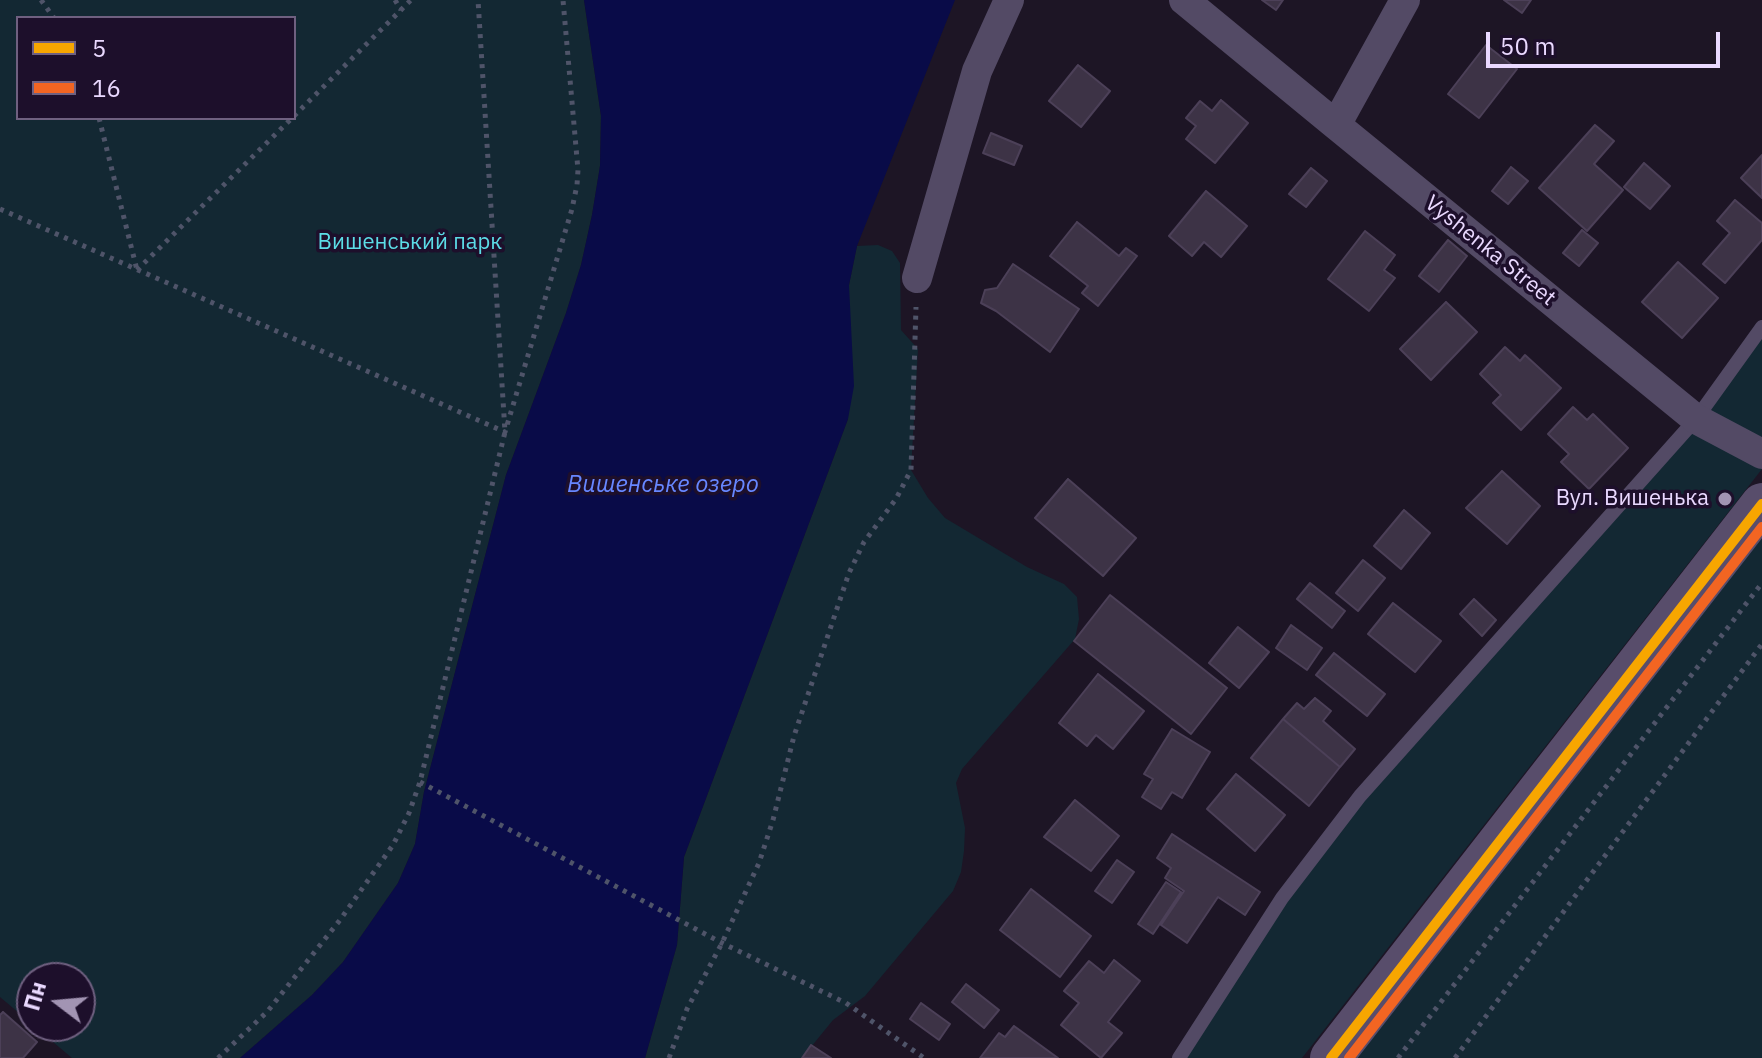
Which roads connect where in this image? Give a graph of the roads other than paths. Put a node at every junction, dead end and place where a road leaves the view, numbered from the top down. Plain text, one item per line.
1 (1009, 0) edge
2 (1184, 0) edge
3 (1405, 0) edge
4 (1336, 125) junction
5 (917, 278) road end
6 (1762, 327) edge
7 (1696, 419) junction
8 (1762, 454) edge
9 (1762, 504) edge
10 (1179, 1058) edge
11 (1331, 1058) edge

1 - 5 street
2 - 4 street, Vyshenka Street
3 - 4 street
4 - 7 street, Vyshenka Street
6 - 7 lane
7 - 8 street, Vyshenka Street
7 - 10 lane
9 - 11 main road

